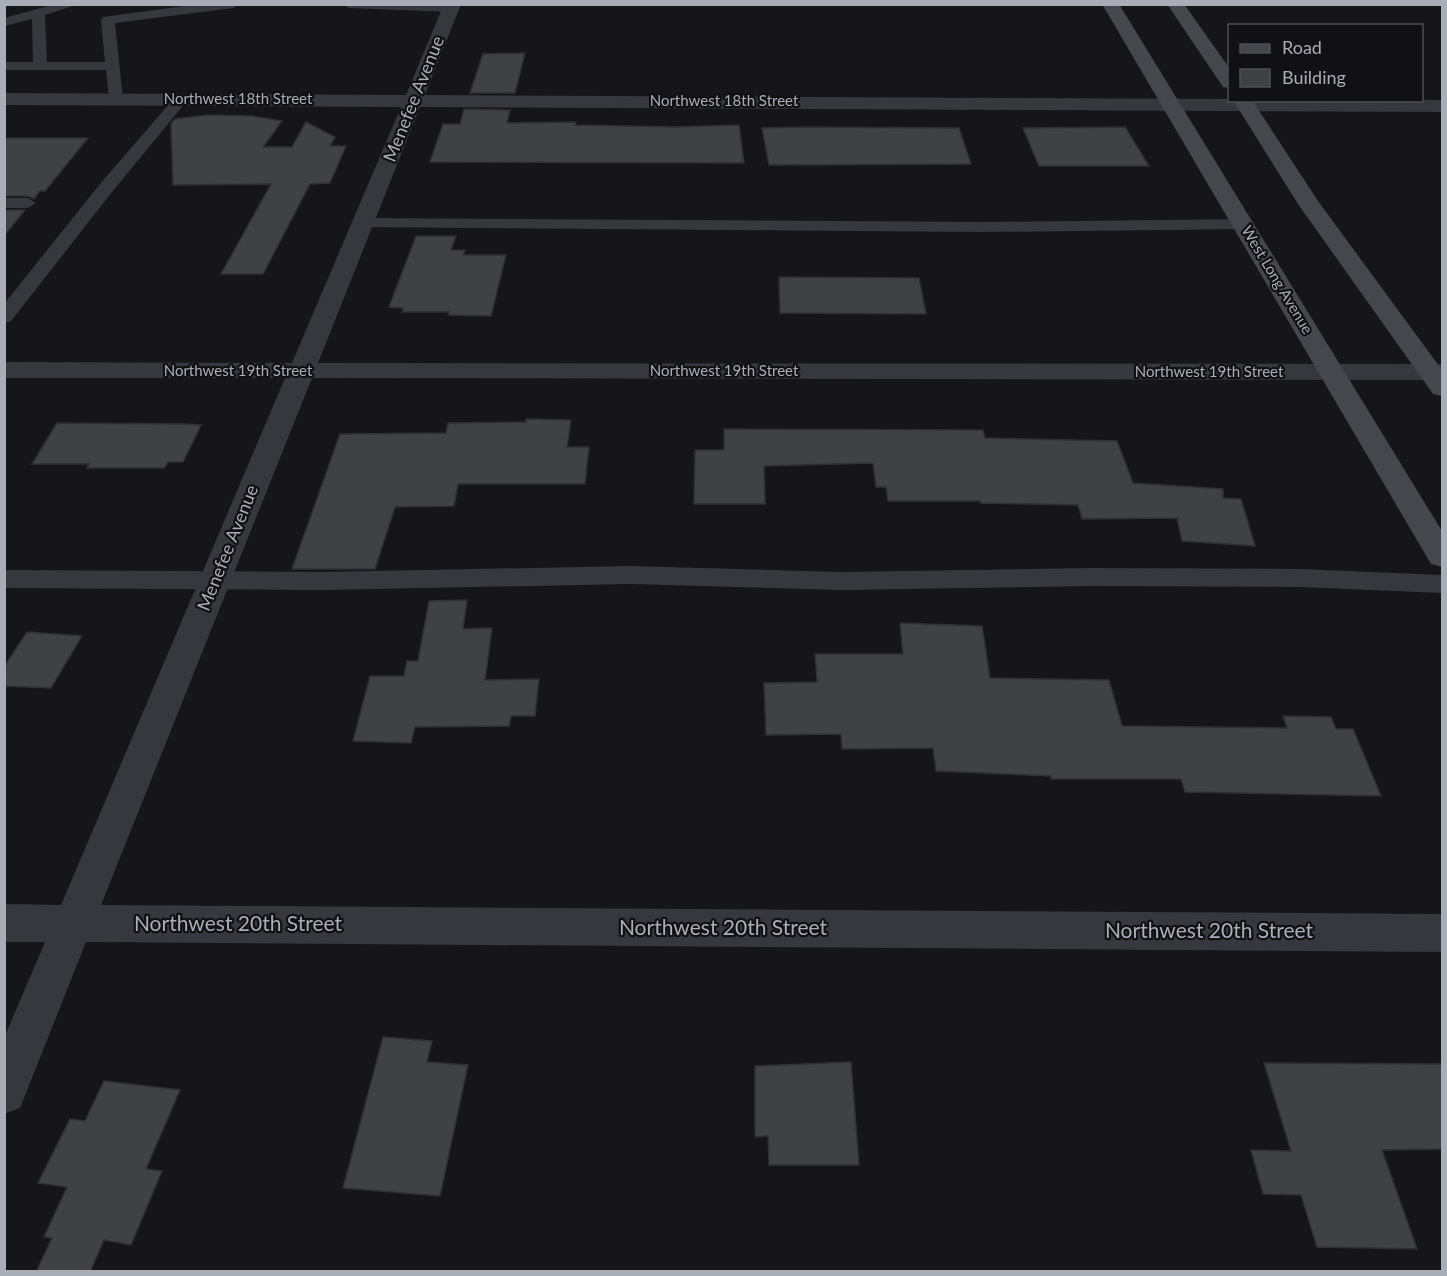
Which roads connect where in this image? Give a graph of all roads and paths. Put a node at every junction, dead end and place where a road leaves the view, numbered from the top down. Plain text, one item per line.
1 (73, 4) edge
2 (105, 4) edge
3 (233, 4) edge
4 (349, 4) edge
5 (1110, 4) edge
6 (1175, 4) edge
7 (452, 6) edge
8 (38, 13) junction
9 (108, 20) junction
10 (4, 21) edge
11 (4, 66) edge
12 (40, 66) junction
13 (113, 66) junction
14 (1228, 80) edge
15 (4, 99) edge
16 (116, 99) junction
17 (181, 99) junction
18 (415, 99) junction
19 (1243, 103) edge
20 (1172, 104) junction
21 (1443, 106) edge
22 (4, 203) edge
23 (28, 203) dead end
24 (363, 223) junction
25 (1244, 224) junction
26 (4, 316) edge
27 (4, 370) edge
28 (300, 371) junction
29 (1333, 372) junction
30 (1439, 378) edge
31 (1443, 556) edge
32 (4, 579) edge
33 (215, 579) junction
34 (1443, 584) edge
35 (4, 923) edge
36 (76, 923) junction
37 (1443, 933) edge
38 (4, 1092) edge

1 - 8 lane
2 - 9 lane
3 - 9 lane
4 - 7 lane
5 - 20 main road, West Long Avenue
6 - 14 main road
7 - 18 street, Menefee Avenue
8 - 10 lane
8 - 12 lane
9 - 13 lane
11 - 12 lane
12 - 13 lane
13 - 16 lane
15 - 16 street, Northwest 18th Street
16 - 17 street, Northwest 18th Street
17 - 18 street, Northwest 18th Street
17 - 26 lane
18 - 20 street, Northwest 18th Street
18 - 24 street, Menefee Avenue
19 - 20 street, Northwest 18th Street
19 - 21 street, Northwest 18th Street
19 - 30 main road
20 - 25 main road, West Long Avenue
22 - 23 lane
24 - 25 lane
24 - 28 street, Menefee Avenue
25 - 29 main road, West Long Avenue
27 - 28 street, Northwest 19th Street
28 - 29 street, Northwest 19th Street
28 - 33 street, Menefee Avenue
29 - 30 street, Northwest 19th Street
29 - 31 main road, West Long Avenue
32 - 33 lane
33 - 34 lane
33 - 36 street, Menefee Avenue
35 - 36 street, Northwest 20th Street
36 - 37 street, Northwest 20th Street
36 - 38 street, Menefee Avenue

